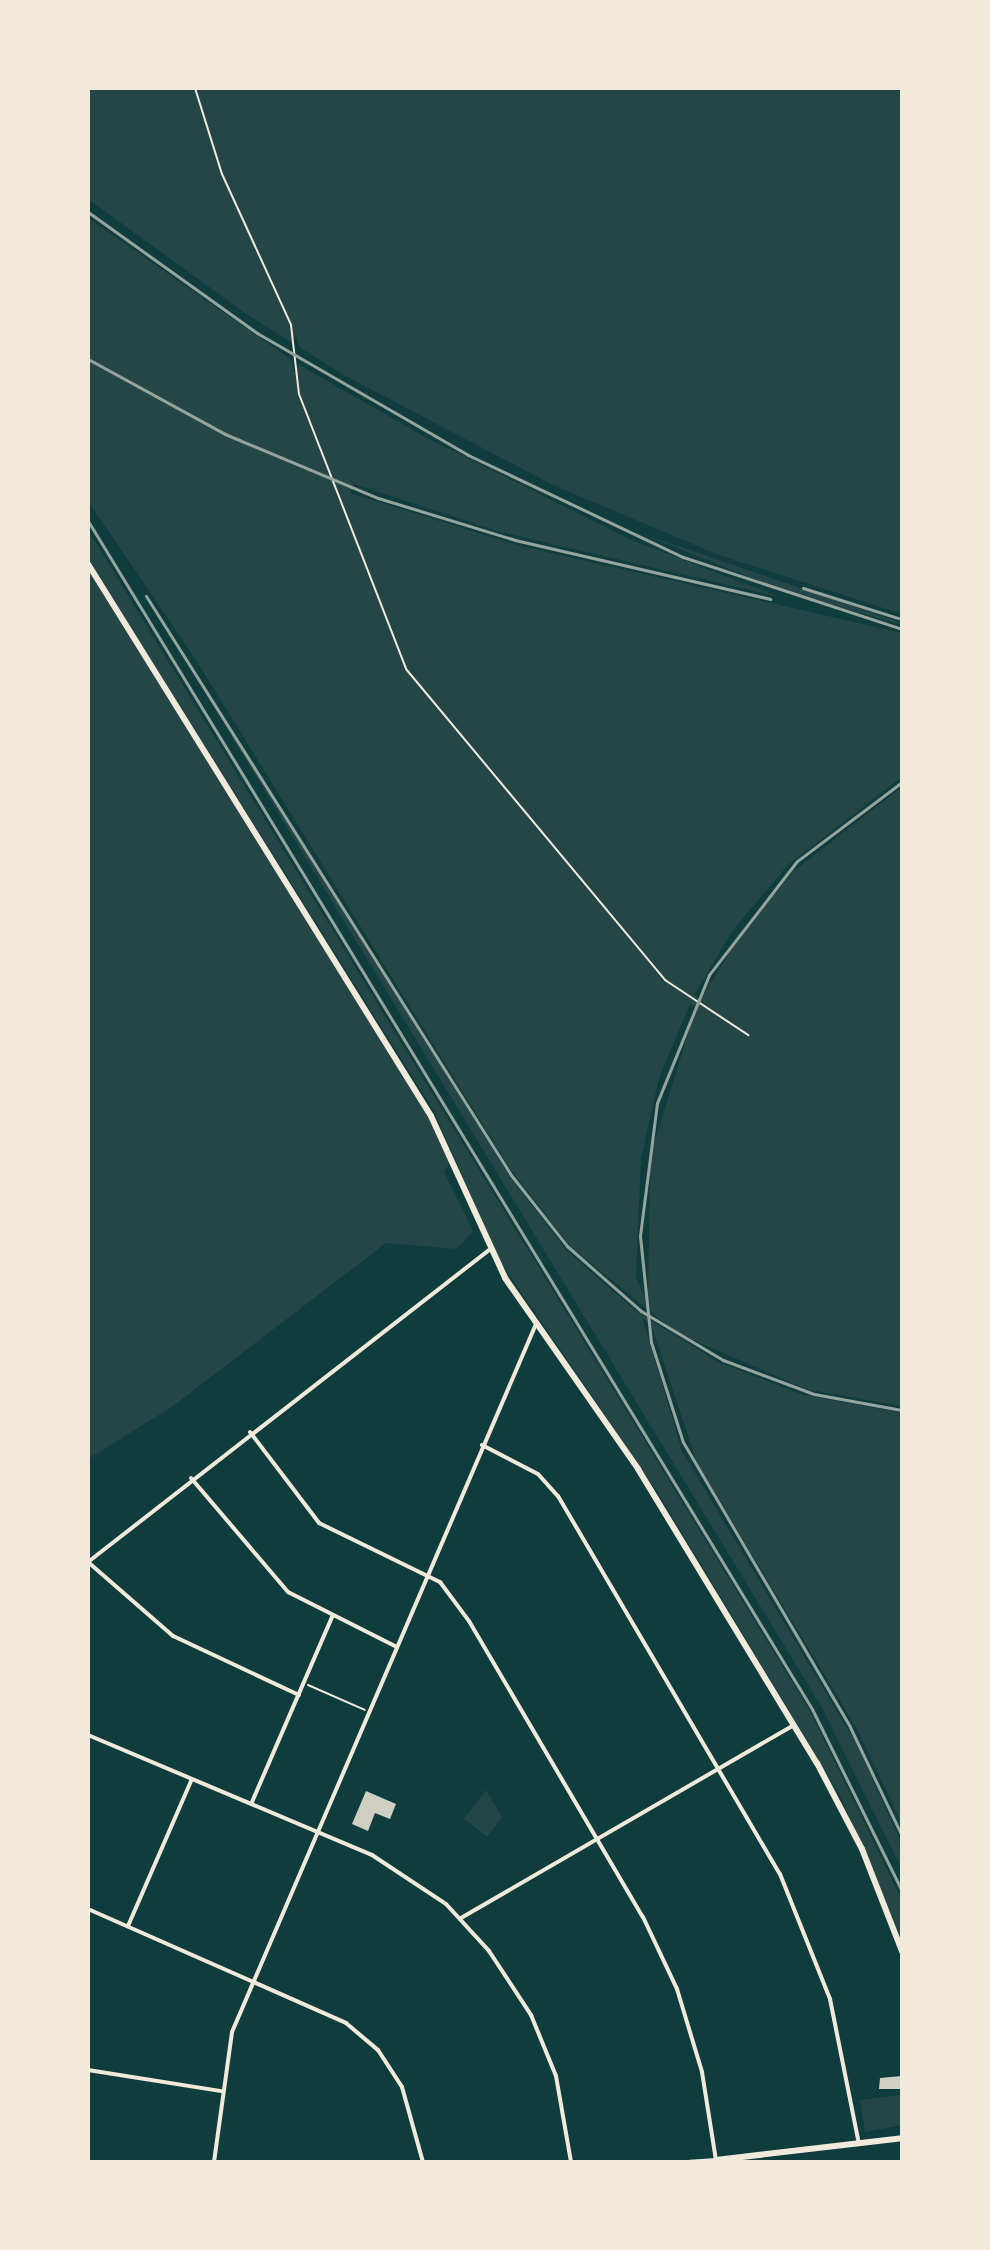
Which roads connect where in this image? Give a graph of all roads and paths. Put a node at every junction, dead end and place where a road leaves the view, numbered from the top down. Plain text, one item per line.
1 (195, 88) edge
2 (88, 564) edge
3 (748, 1035) dead end
4 (489, 1250) junction
5 (536, 1323) junction
6 (250, 1432) junction
7 (482, 1445) junction
8 (191, 1478) junction
9 (88, 1562) edge
10 (427, 1576) junction
11 (332, 1617) junction
12 (397, 1647) junction
13 (304, 1684) junction
14 (299, 1695) junction
15 (369, 1712) junction
16 (794, 1725) junction
17 (88, 1735) edge
18 (719, 1769) junction
19 (192, 1779) junction
20 (252, 1803) junction
21 (318, 1832) junction
22 (597, 1840) junction
23 (88, 1909) edge
24 (461, 1918) junction
25 (128, 1926) junction
26 (902, 1951) edge
27 (254, 1980) junction
28 (88, 2070) edge
29 (221, 2091) junction
30 (902, 2138) edge
31 (859, 2145) junction
32 (742, 2159) edge
33 (717, 2161) edge
34 (214, 2162) edge
35 (423, 2162) edge
36 (571, 2162) edge
37 (690, 2162) edge

1 - 3 path
2 - 4 street
4 - 5 street
4 - 6 street
5 - 7 street
5 - 16 street
6 - 8 street
6 - 10 street
7 - 10 street
7 - 18 street
8 - 9 street
8 - 11 street
9 - 14 street
10 - 12 street
10 - 22 street
11 - 12 street
11 - 13 street
12 - 15 street
13 - 14 street
13 - 15 path
14 - 20 street
15 - 21 street
16 - 18 street
16 - 26 street
17 - 19 street
18 - 22 street
18 - 31 street
19 - 20 street
19 - 25 street
20 - 21 street
21 - 24 street
21 - 27 street
22 - 24 street
22 - 33 street
23 - 25 street
24 - 36 street
25 - 27 street
27 - 29 street
27 - 35 street
28 - 29 street
29 - 34 street
30 - 31 street
31 - 32 street
32 - 33 street
33 - 37 street

